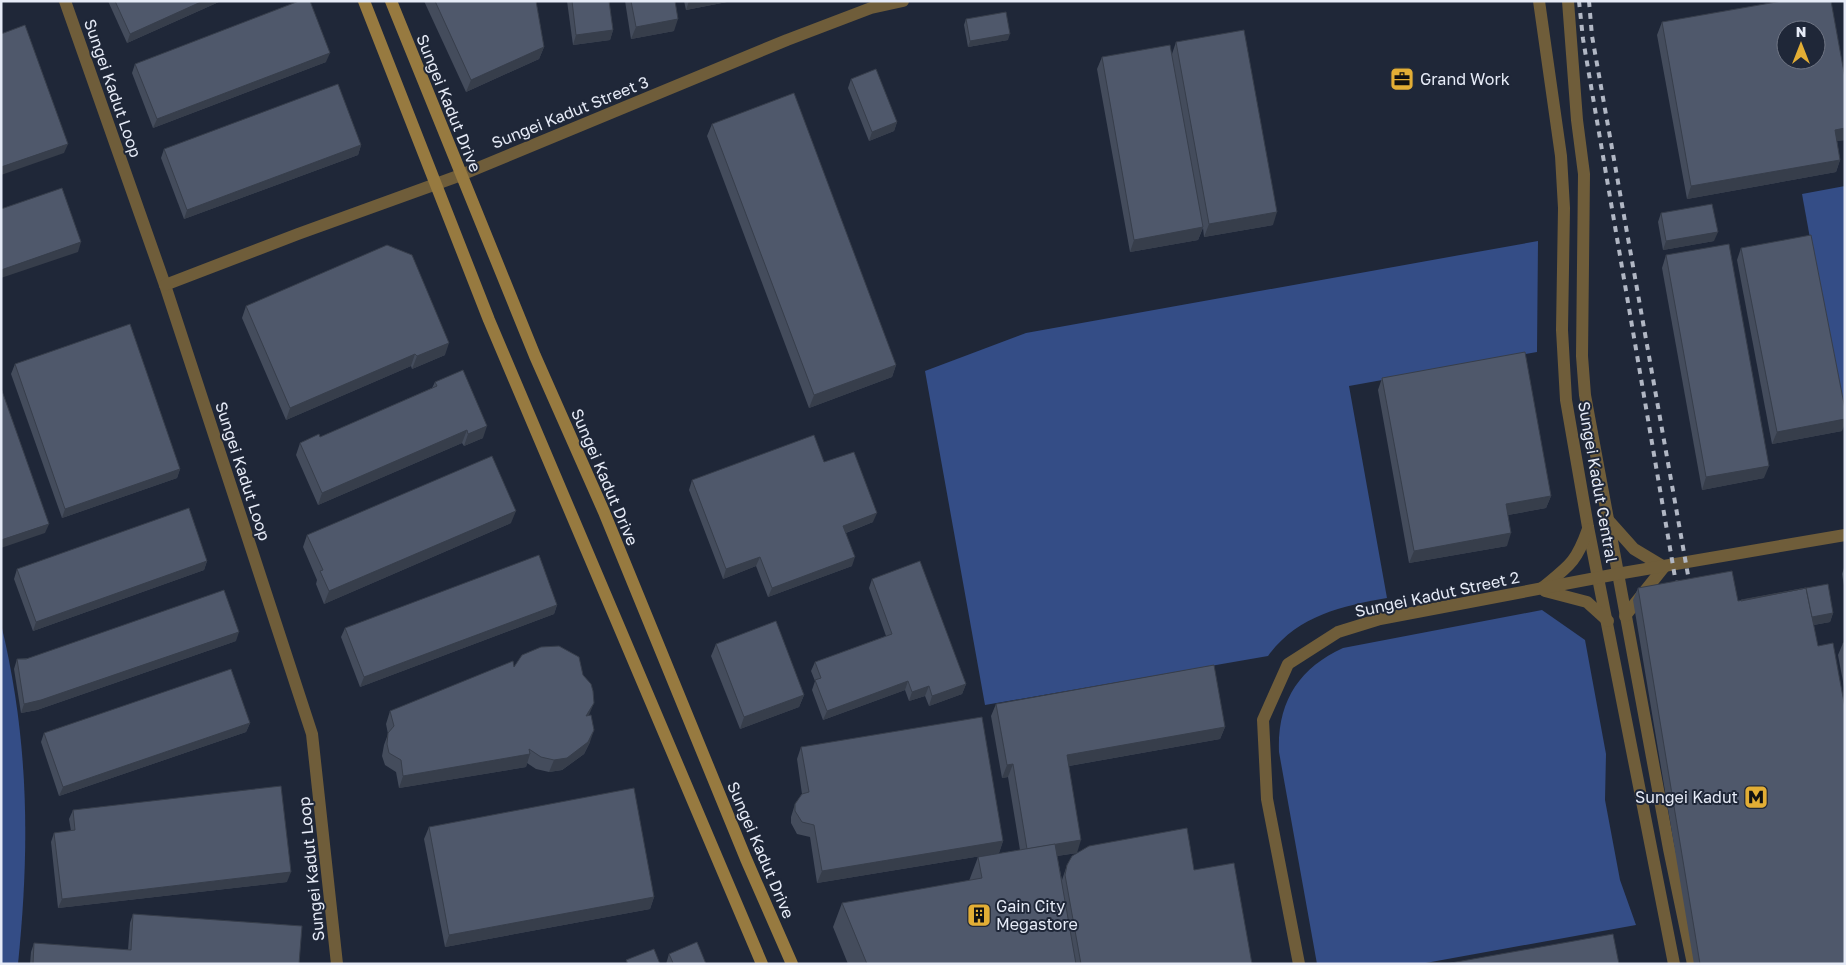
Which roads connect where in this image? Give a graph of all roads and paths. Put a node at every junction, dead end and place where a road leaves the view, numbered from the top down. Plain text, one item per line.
1 (65, 1) edge
2 (364, 1) edge
3 (391, 1) edge
4 (903, 1) edge
5 (1539, 1) edge
6 (1568, 1) edge
7 (461, 175) junction
8 (437, 185) junction
9 (165, 285) junction
10 (1609, 521) junction
11 (1588, 527) junction
12 (1845, 535) edge
13 (1664, 567) junction
14 (1617, 574) junction
15 (1599, 578) junction
16 (1540, 590) junction
17 (1625, 616) junction
18 (1608, 621) junction
19 (337, 964) edge
20 (762, 964) edge
21 (792, 964) edge
22 (1299, 964) edge
23 (1674, 964) edge
24 (1693, 964) edge

1 - 9 street, Sungei Kadut Loop
2 - 8 main road
3 - 7 main road, Sungei Kadut Drive
4 - 7 street, Sungei Kadut Street 3
5 - 11 street, Sungei Kadut Central
6 - 10 street, Sungei Kadut Central
7 - 8 street, Sungei Kadut Street 3
7 - 21 main road, Sungei Kadut Drive
8 - 9 street, Sungei Kadut Street 3
8 - 20 main road
9 - 19 street, Sungei Kadut Loop
10 - 13 street
10 - 14 street, Sungei Kadut Central
11 - 15 street, Sungei Kadut Central
11 - 16 street
12 - 13 street, Sungei Kadut Street 2
13 - 14 street, Sungei Kadut Street 2
13 - 17 street
14 - 15 street, Sungei Kadut Street 2
14 - 17 street, Sungei Kadut Central
15 - 16 street, Sungei Kadut Street 2
15 - 18 street, Sungei Kadut Central
16 - 18 street
16 - 22 street, Sungei Kadut Street 2
17 - 24 street, Sungei Kadut Central
18 - 23 street, Sungei Kadut Central

